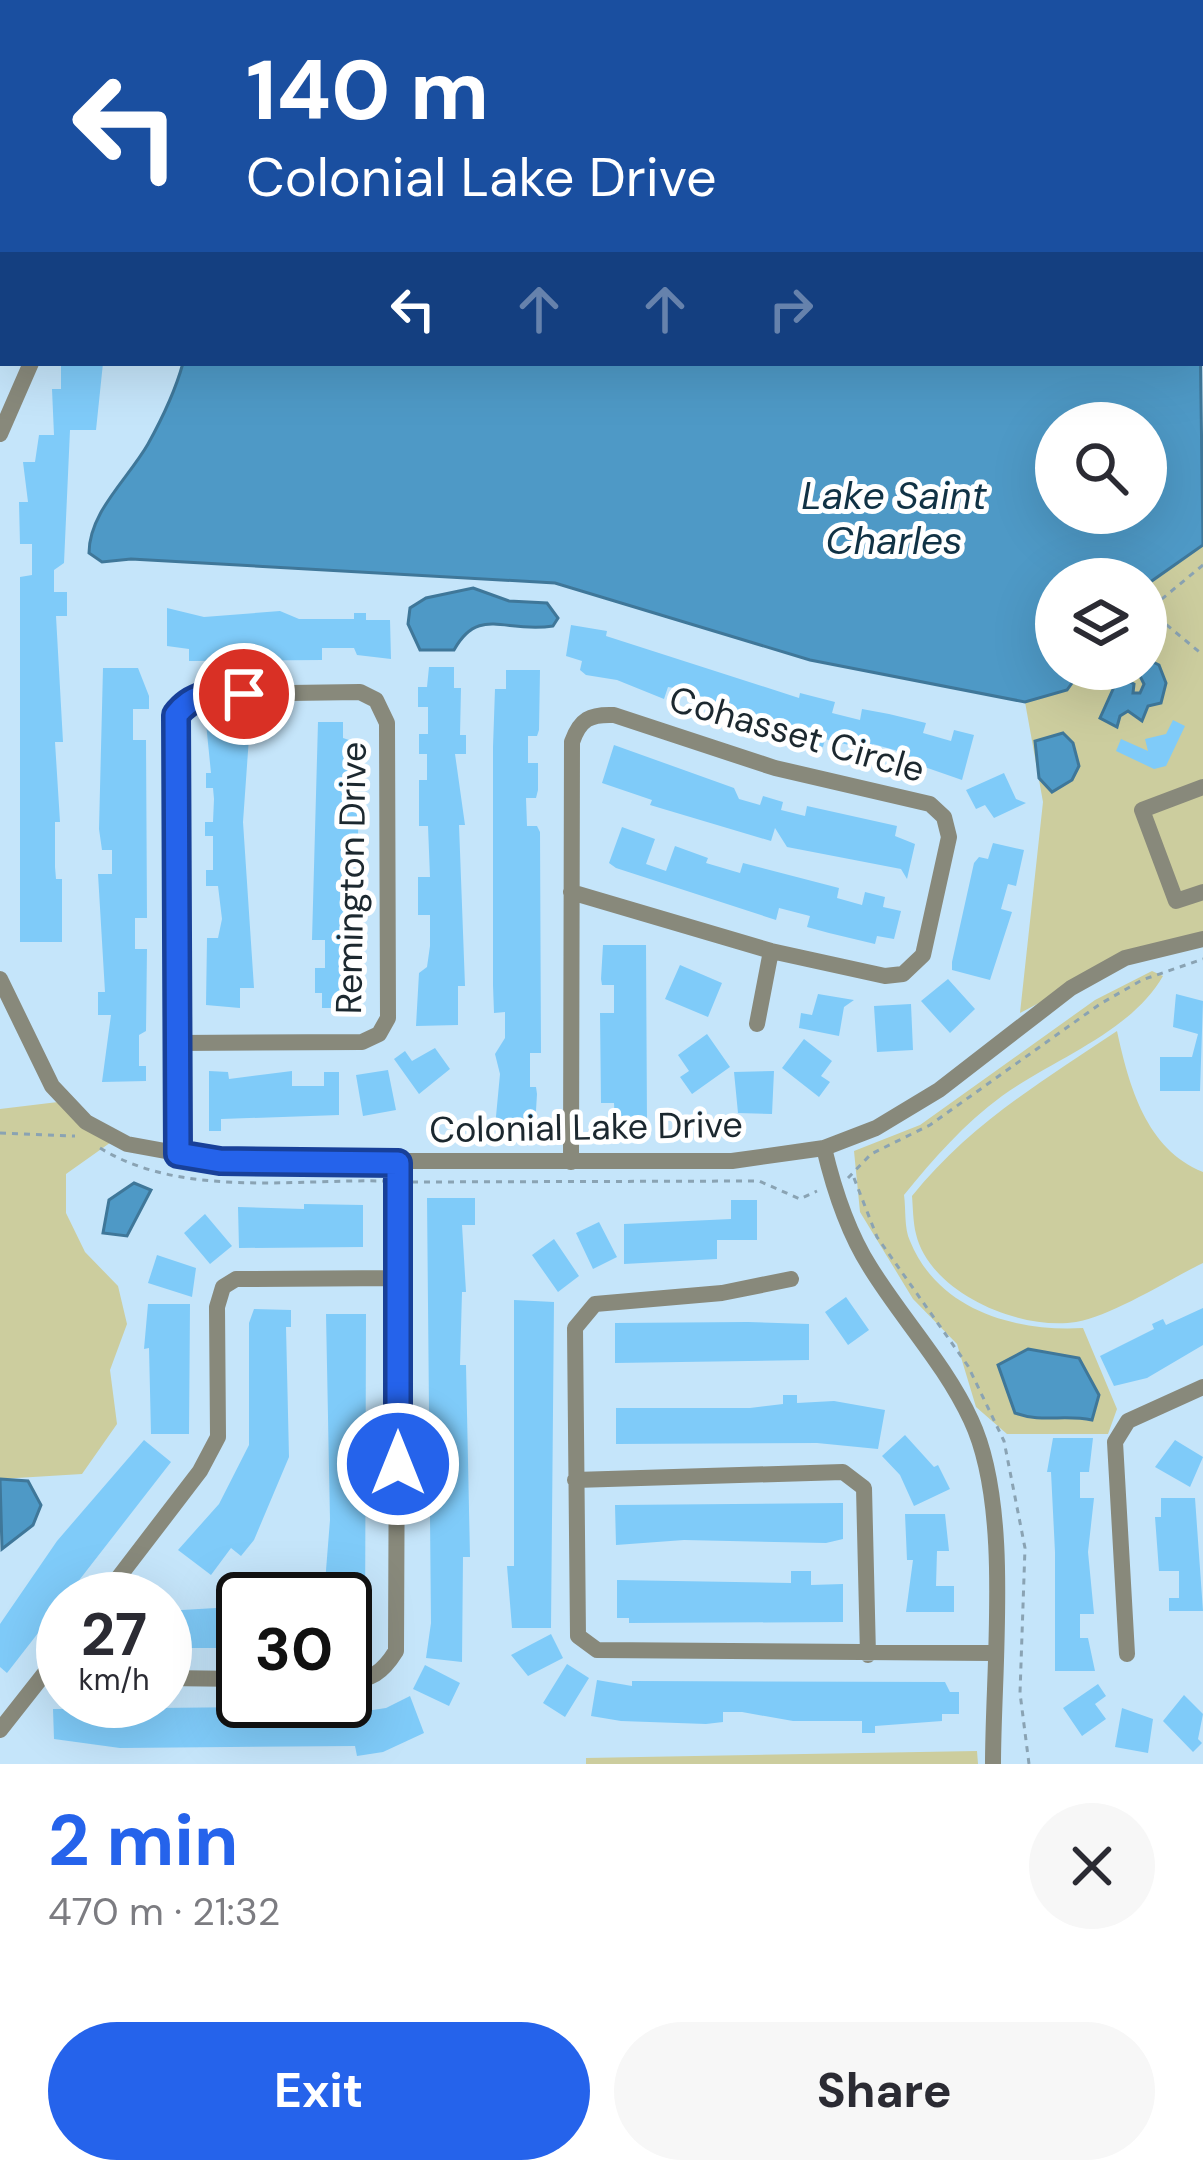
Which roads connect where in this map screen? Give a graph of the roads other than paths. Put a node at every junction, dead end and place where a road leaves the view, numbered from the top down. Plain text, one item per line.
1 (30, 366) edge
2 (0, 434) edge
3 (1203, 788) edge
4 (571, 892) junction
5 (1203, 892) edge
6 (1203, 939) edge
7 (771, 951) junction
8 (2, 990) edge
9 (757, 1024) dead end
10 (177, 1043) junction
11 (824, 1148) junction
12 (178, 1154) junction
13 (572, 1162) junction
14 (398, 1172) junction
15 (398, 1278) junction
16 (791, 1279) dead end
17 (1203, 1387) edge
18 (575, 1480) junction
19 (123, 1572) edge
20 (993, 1653) junction
21 (1126, 1654) dead end
22 (868, 1655) junction
23 (372, 1677) edge
24 (36, 1685) edge
25 (1, 1730) edge
26 (993, 1764) edge

1 - 2 street
3 - 5 street
4 - 7 street, Cohasset Circle
4 - 7 street, Cohasset Circle
4 - 13 street, Cohasset Circle
6 - 11 street, Colonial Lake Drive
7 - 9 street
8 - 12 street, Colonial Lake Drive
10 - 10 street, Remington Drive
10 - 12 street, Remington Drive
11 - 13 street, Colonial Lake Drive
11 - 20 street
12 - 14 street, Colonial Lake Drive
13 - 14 street, Colonial Lake Drive
14 - 15 street
15 - 19 street
15 - 23 street
16 - 18 street
17 - 21 street
18 - 22 street
18 - 22 street
20 - 22 street
20 - 26 street
24 - 25 street

